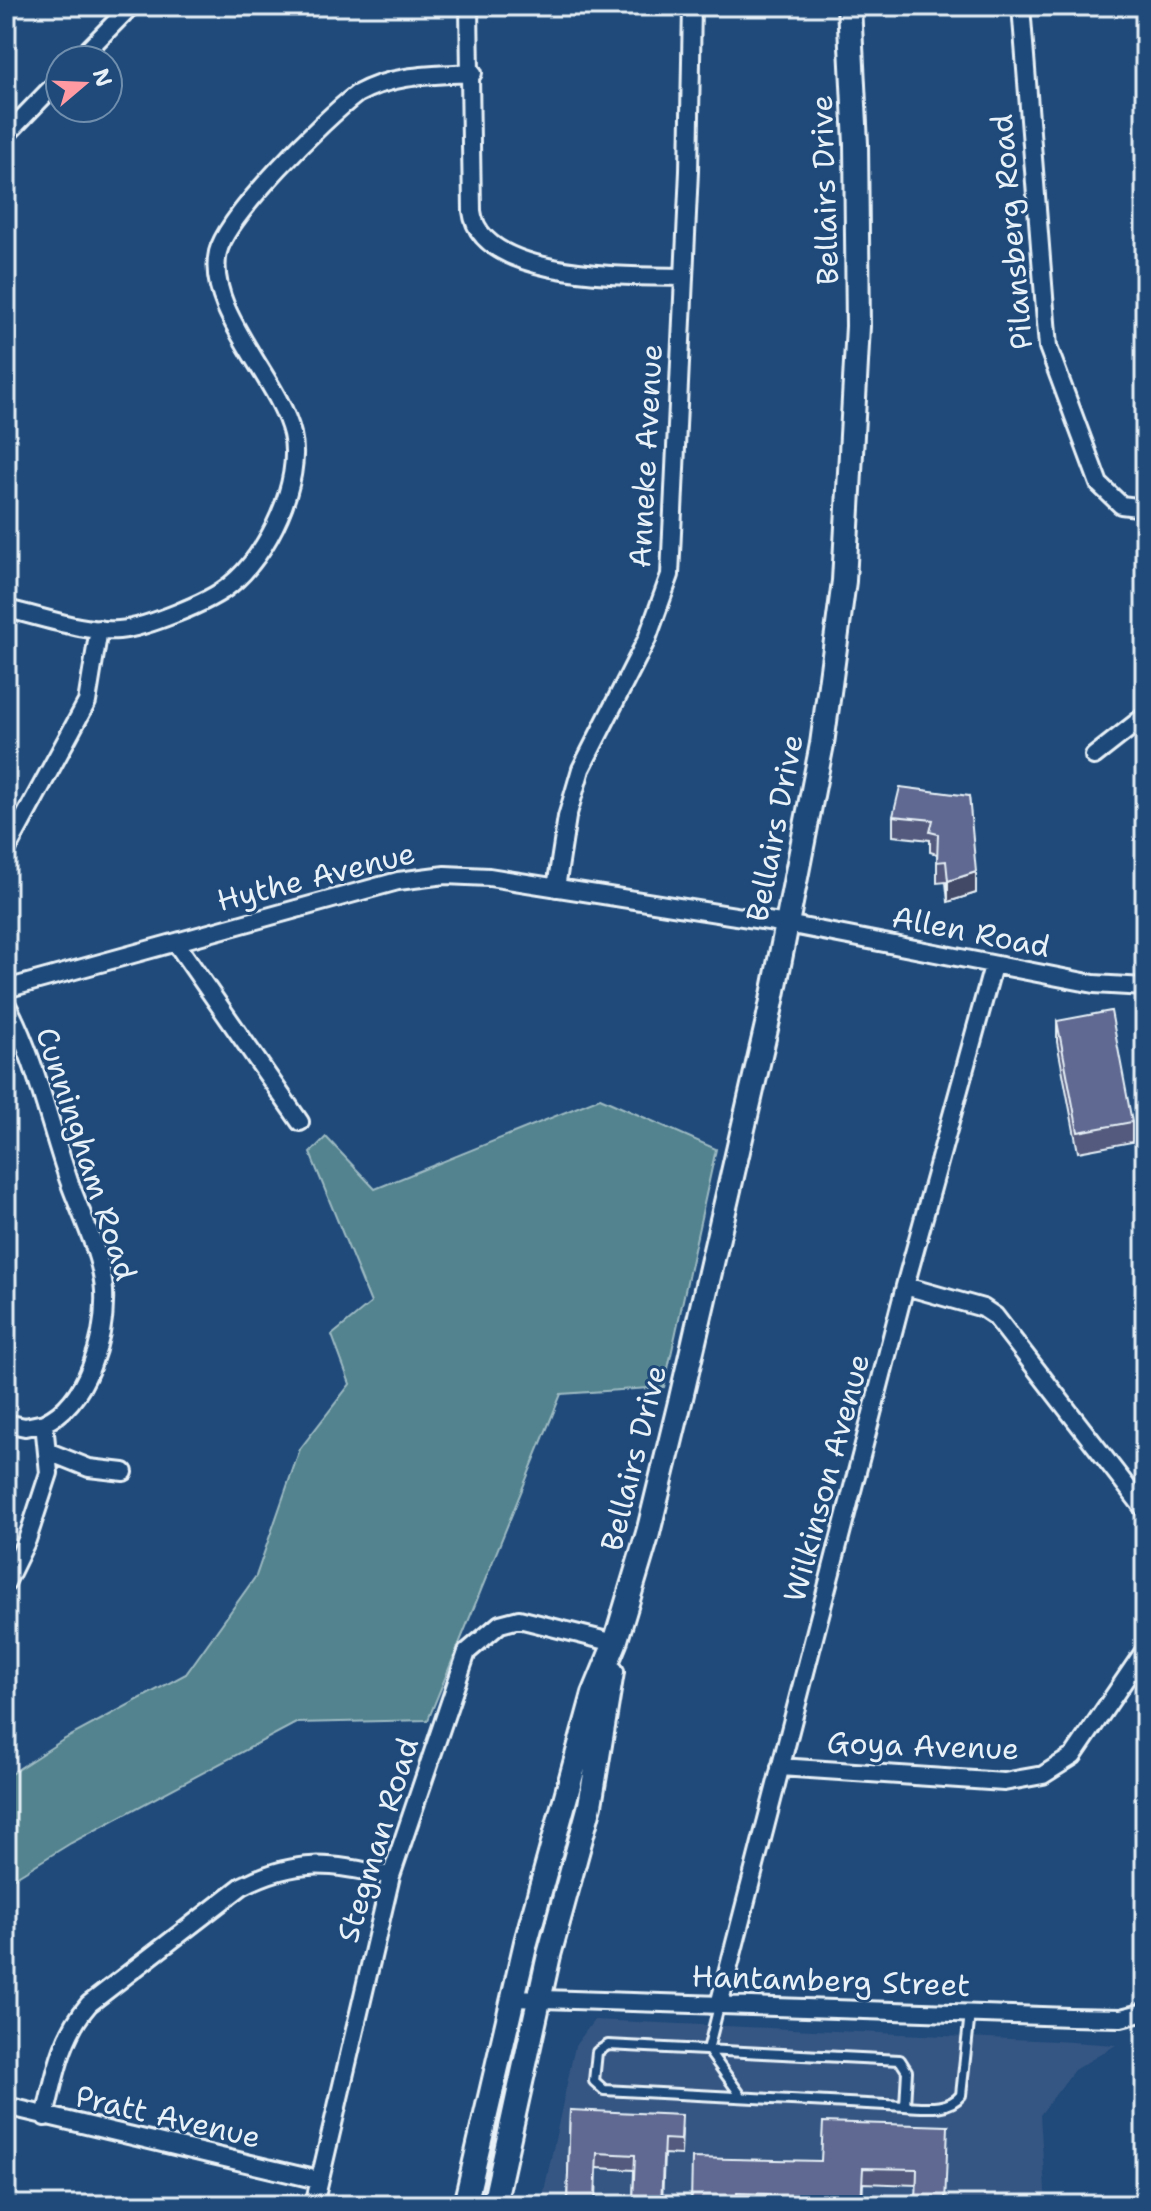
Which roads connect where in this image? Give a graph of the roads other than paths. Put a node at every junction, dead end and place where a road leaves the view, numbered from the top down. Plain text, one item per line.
1 (131, 6) edge
2 (469, 6) edge
3 (692, 6) edge
4 (849, 6) edge
5 (1021, 6) edge
6 (94, 44) edge
7 (473, 73) junction
8 (44, 96) edge
9 (6, 135) edge
10 (683, 277) junction
11 (1145, 508) edge
12 (6, 609) edge
13 (99, 629) junction
14 (1145, 716) edge
15 (1094, 756) dead end
16 (6, 851) edge
17 (556, 888) junction
18 (787, 924) junction
19 (176, 943) junction
20 (993, 966) junction
21 (1145, 987) edge
22 (6, 989) edge
23 (6, 1003) edge
24 (300, 1122) dead end
25 (905, 1286) junction
26 (6, 1423) edge
27 (44, 1423) junction
28 (49, 1452) junction
29 (124, 1472) dead end
30 (1145, 1510) edge
31 (6, 1583) edge
32 (615, 1643) junction
33 (1145, 1650) edge
34 (780, 1767) junction
35 (391, 1876) junction
36 (514, 1998) junction
37 (540, 2001) junction
38 (719, 2005) junction
39 (1145, 2012) edge
40 (970, 2013) junction
41 (708, 2050) junction
42 (742, 2097) junction
43 (6, 2106) edge
44 (905, 2106) junction
45 (45, 2117) junction
46 (318, 2180) junction
47 (314, 2205) edge
48 (465, 2205) edge
49 (494, 2205) edge

1 - 6 street
2 - 7 street
3 - 10 street, Anneke Avenue
4 - 18 street, Bellairs Drive
5 - 11 street, Pilansberg Road
7 - 10 street
7 - 13 street
8 - 9 street
10 - 17 street, Anneke Avenue
12 - 13 street
13 - 16 street
14 - 15 street
17 - 18 street, Hythe Avenue
17 - 19 street, Hythe Avenue
18 - 20 street, Allen Road
18 - 32 street, Bellairs Drive
19 - 22 street, Hythe Avenue
19 - 24 street
20 - 21 street, Allen Road
20 - 25 street, Wilkinson Avenue
23 - 27 street, Cunningham Road
25 - 30 street
25 - 34 street, Wilkinson Avenue
26 - 27 street
27 - 28 street
28 - 29 street
28 - 31 street
32 - 35 street, Stegman Road
32 - 36 street
32 - 37 street
33 - 34 street, Goya Avenue
34 - 38 street, Wilkinson Avenue
35 - 45 street
35 - 46 street, Stegman Road
36 - 37 street, Hantamberg Street
36 - 48 street
37 - 38 street, Hantamberg Street
37 - 49 street
38 - 40 street, Hantamberg Street
38 - 41 lane
39 - 40 street, Hantamberg Street
40 - 44 lane
41 - 42 lane
41 - 42 lane
41 - 44 lane
42 - 44 lane
43 - 45 street, Pratt Avenue
45 - 46 street, Pratt Avenue
46 - 47 street, Stegman Road

